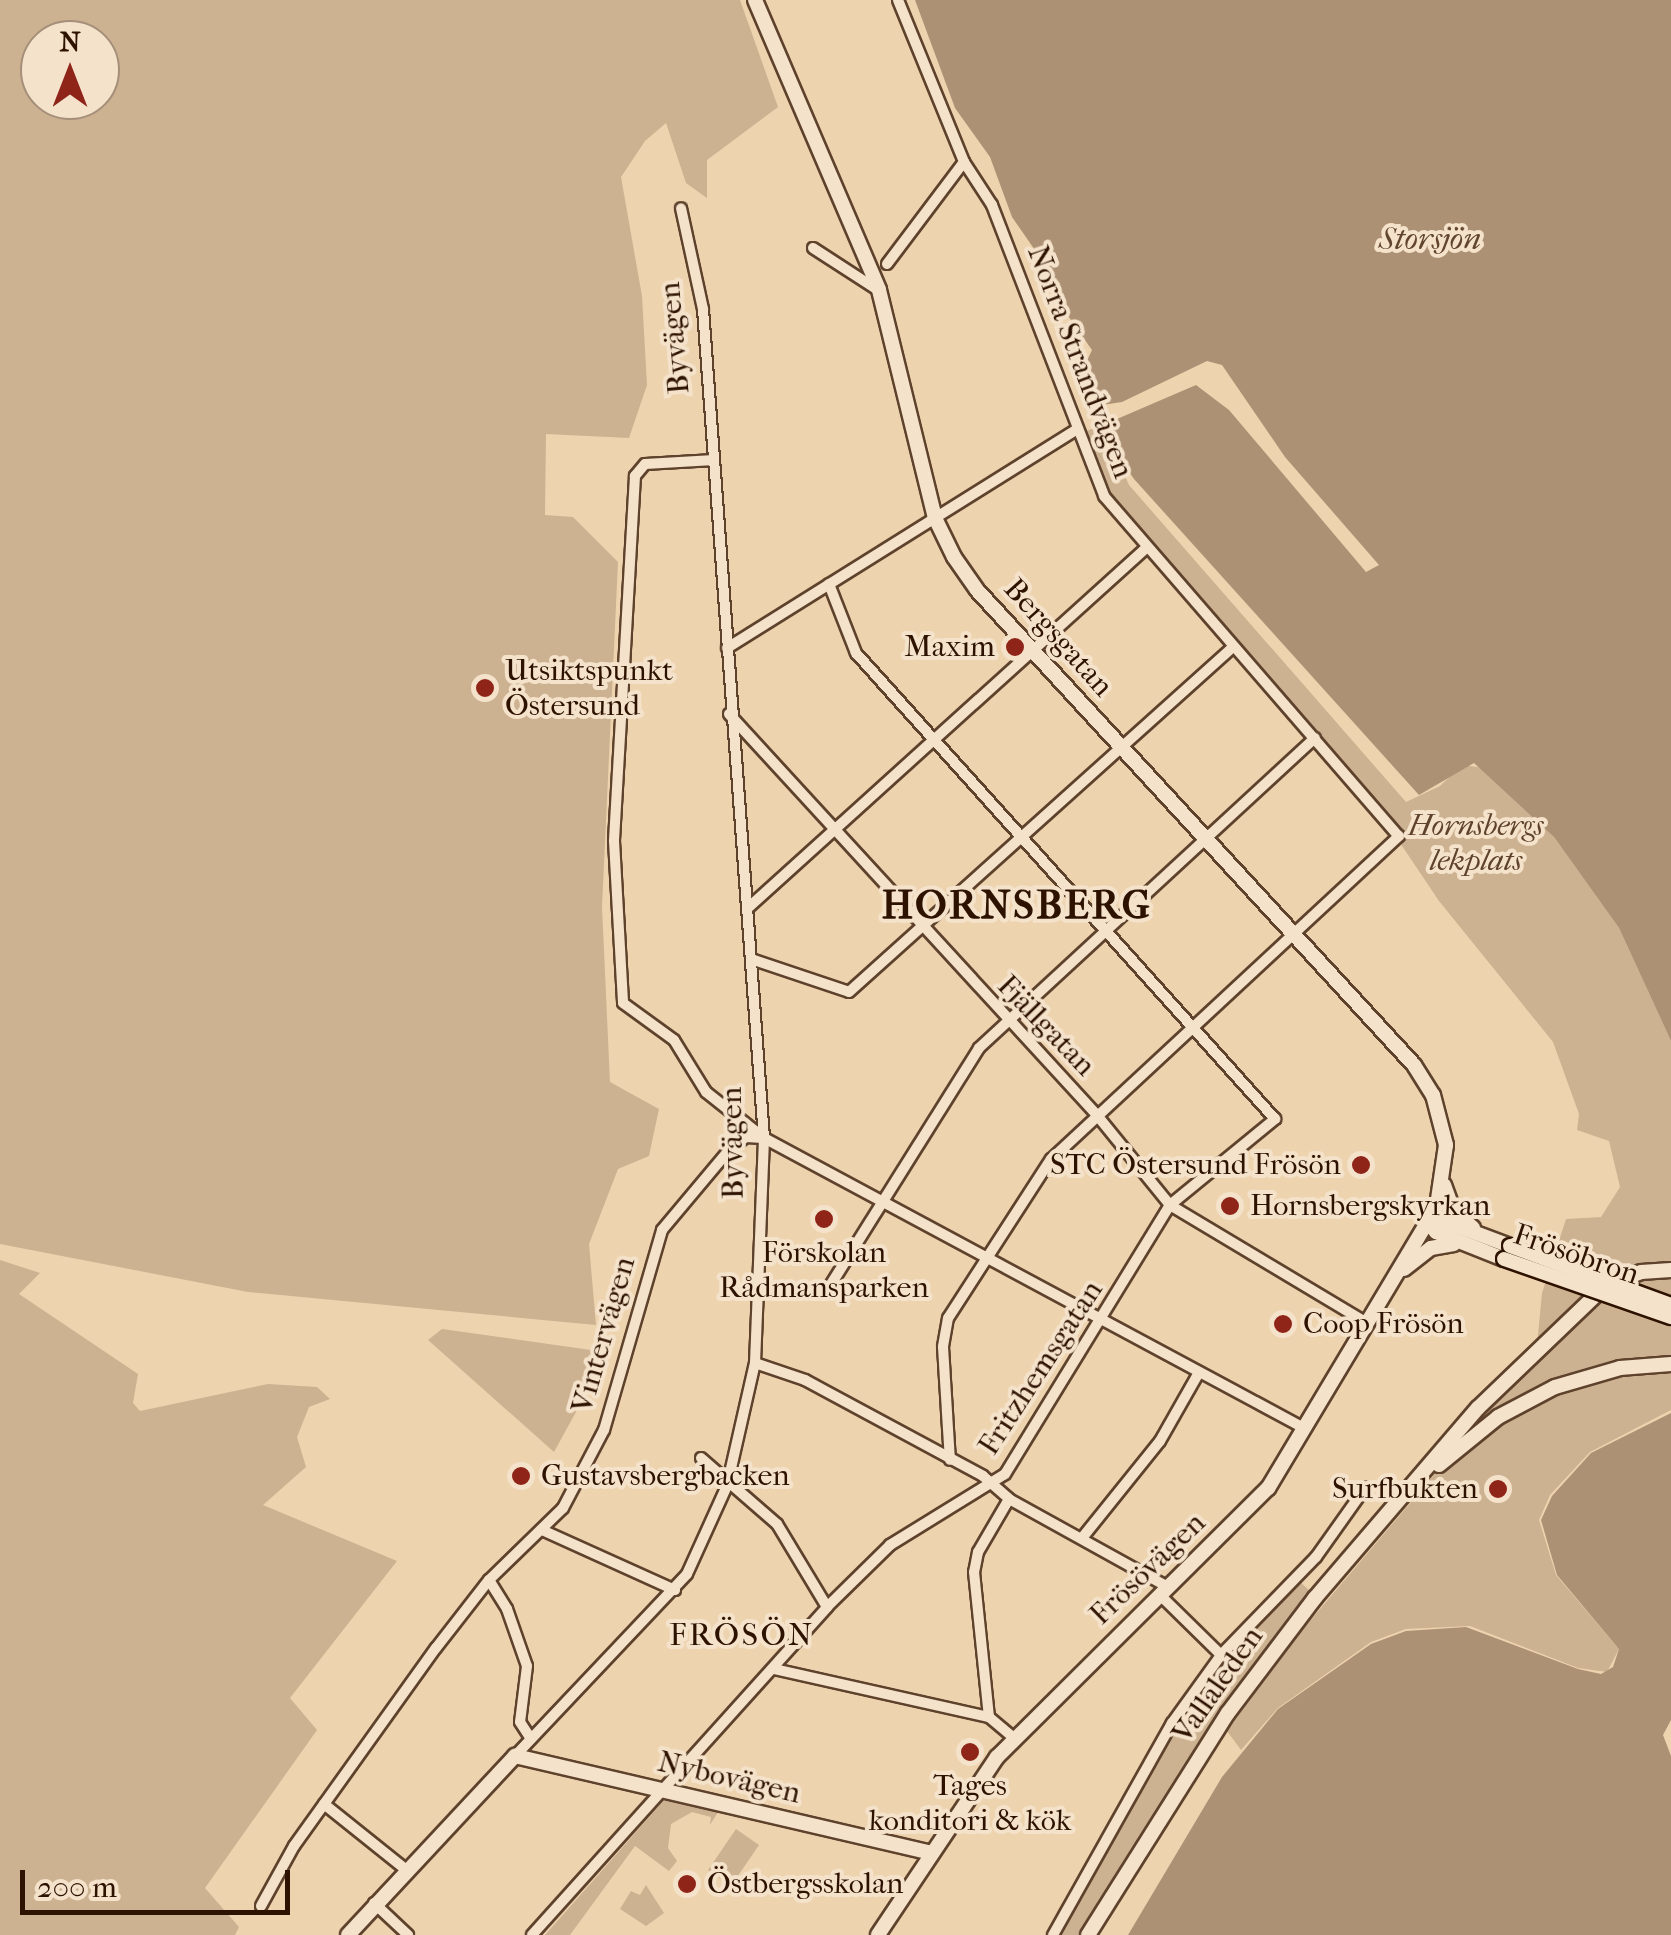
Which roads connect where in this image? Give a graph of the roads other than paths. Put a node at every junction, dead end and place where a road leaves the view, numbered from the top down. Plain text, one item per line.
1 (755, 0) edge
2 (898, 0) edge
3 (964, 162) junction
4 (681, 208) dead end
5 (813, 248) dead end
6 (887, 264) dead end
7 (878, 290) junction
8 (1076, 430) junction
9 (714, 460) junction
10 (934, 518) junction
11 (1146, 548) junction
12 (829, 584) junction
13 (1232, 647) junction
14 (728, 648) junction
15 (1033, 651) junction
16 (728, 714) junction
17 (1315, 738) junction
18 (934, 742) junction
19 (1120, 747) junction
20 (836, 833) junction
21 (1018, 839) junction
22 (1206, 841) junction
23 (749, 907) junction
24 (921, 928) junction
25 (1108, 930) junction
26 (1293, 934) junction
27 (751, 959) junction
28 (1008, 1024) junction
29 (1194, 1024) junction
30 (1096, 1114) junction
31 (764, 1138) junction
32 (1444, 1184) junction
33 (882, 1202) junction
34 (1170, 1205) junction
35 (1428, 1222) junction
36 (1487, 1237) junction
37 (1467, 1244) junction
38 (1507, 1253) junction
39 (986, 1259) junction
40 (1671, 1270) edge
41 (1642, 1272) joint
42 (1396, 1276) junction
43 (828, 1289) dead end
44 (1671, 1305) edge
45 (1671, 1317) edge
46 (1103, 1322) junction
47 (1367, 1323) junction
48 (755, 1363) junction
49 (1671, 1364) edge
50 (1198, 1374) junction
51 (1304, 1428) junction
52 (701, 1458) dead end
53 (950, 1460) junction
54 (1415, 1484) junction
55 (993, 1485) junction
56 (726, 1486) junction
57 (1366, 1488) dead end
58 (1009, 1500) junction
59 (542, 1530) junction
60 (1082, 1538) junction
61 (489, 1580) junction
62 (675, 1590) junction
63 (1164, 1591) junction
64 (827, 1607) junction
65 (1221, 1655) junction
66 (774, 1668) junction
67 (990, 1717) junction
68 (1014, 1738) junction
69 (530, 1739) junction
70 (515, 1756) junction
71 (662, 1790) junction
72 (324, 1804) junction
73 (931, 1853) junction
74 (405, 1869) junction
75 (373, 1903) junction
76 (260, 1906) dead end
77 (348, 1935) edge
78 (408, 1935) edge
79 (532, 1935) edge
80 (878, 1935) edge
81 (1053, 1935) edge
82 (1088, 1935) edge

1 - 7 street, Bergsgatan
2 - 3 street, Norra Strandvägen
3 - 6 street
3 - 8 street, Norra Strandvägen
4 - 9 street, Byvägen
5 - 7 street
7 - 10 street, Bergsgatan
8 - 10 street
8 - 11 street, Norra Strandvägen
9 - 14 street, Byvägen
9 - 31 street
10 - 12 street
10 - 15 street, Bergsgatan
11 - 13 street, Norra Strandvägen
11 - 15 street
12 - 14 street
12 - 18 street
13 - 17 street, Norra Strandvägen
13 - 19 street
14 - 16 street, Byvägen
15 - 18 street
15 - 19 street, Bergsgatan
16 - 20 street, Fjällgatan
16 - 23 street, Byvägen
17 - 22 street
17 - 26 street, Norra Strandvägen
18 - 20 street
18 - 21 street
19 - 21 street
19 - 22 street, Bergsgatan
20 - 23 street
20 - 24 street, Fjällgatan
21 - 24 street
21 - 25 street
22 - 25 street
22 - 26 street, Bergsgatan
23 - 27 street, Byvägen
24 - 27 street
24 - 28 street, Fjällgatan
25 - 28 street
25 - 29 street
26 - 29 street
26 - 32 street, Bergsgatan
27 - 31 street, Byvägen
28 - 30 street, Fjällgatan
28 - 33 street
29 - 30 street
29 - 34 street, Fritzhemsgatan
30 - 34 street, Fjällgatan
30 - 39 street
31 - 33 street
31 - 48 street, Byvägen
31 - 59 street, Vintervägen
32 - 35 street, Bergsgatan
32 - 36 street
33 - 39 street
33 - 43 street
34 - 46 street, Fritzhemsgatan
34 - 47 street, Fjällgatan
35 - 36 street, Frösöbron
35 - 37 street, Frösöbron
35 - 42 street, Frösövägen
36 - 38 street, Frösöbron
37 - 38 street, Frösöbron
37 - 42 street
38 - 44 street, Frösöbron, bridge
38 - 45 street, Frösöbron, bridge
39 - 46 street
39 - 53 street
40 - 41 street, Frösöbron
41 - 54 street, Vallaleden
42 - 47 street, Frösövägen
46 - 50 street
46 - 55 street, Fritzhemsgatan
47 - 51 street, Frösövägen
48 - 53 street
48 - 56 street, Byvägen
49 - 54 street, Vallaleden
50 - 51 street
50 - 60 street
51 - 63 street, Frösövägen
52 - 56 street
53 - 55 street
54 - 82 street, Vallaleden
55 - 58 street
55 - 64 street, Fritzhemsgatan
56 - 62 street, Byvägen
56 - 64 street
57 - 65 street
58 - 60 street
58 - 67 street
59 - 61 street, Vintervägen
59 - 62 street
60 - 63 street
61 - 69 street
61 - 72 street, Vintervägen
62 - 69 street, Byvägen
63 - 65 street
63 - 68 street, Frösövägen
64 - 66 street, Fritzhemsgatan
65 - 81 street
66 - 67 street
66 - 71 street, Fritzhemsgatan
67 - 68 street
68 - 73 street, Frösövägen
69 - 70 street, Byvägen
70 - 71 street, Nybovägen
70 - 74 street, Byvägen
71 - 73 street, Nybovägen
71 - 79 street, Fritzhemsgatan
72 - 74 street
72 - 76 street, Vintervägen
73 - 80 street, Frösövägen
74 - 75 street, Byvägen
75 - 77 street, Byvägen
75 - 78 street

